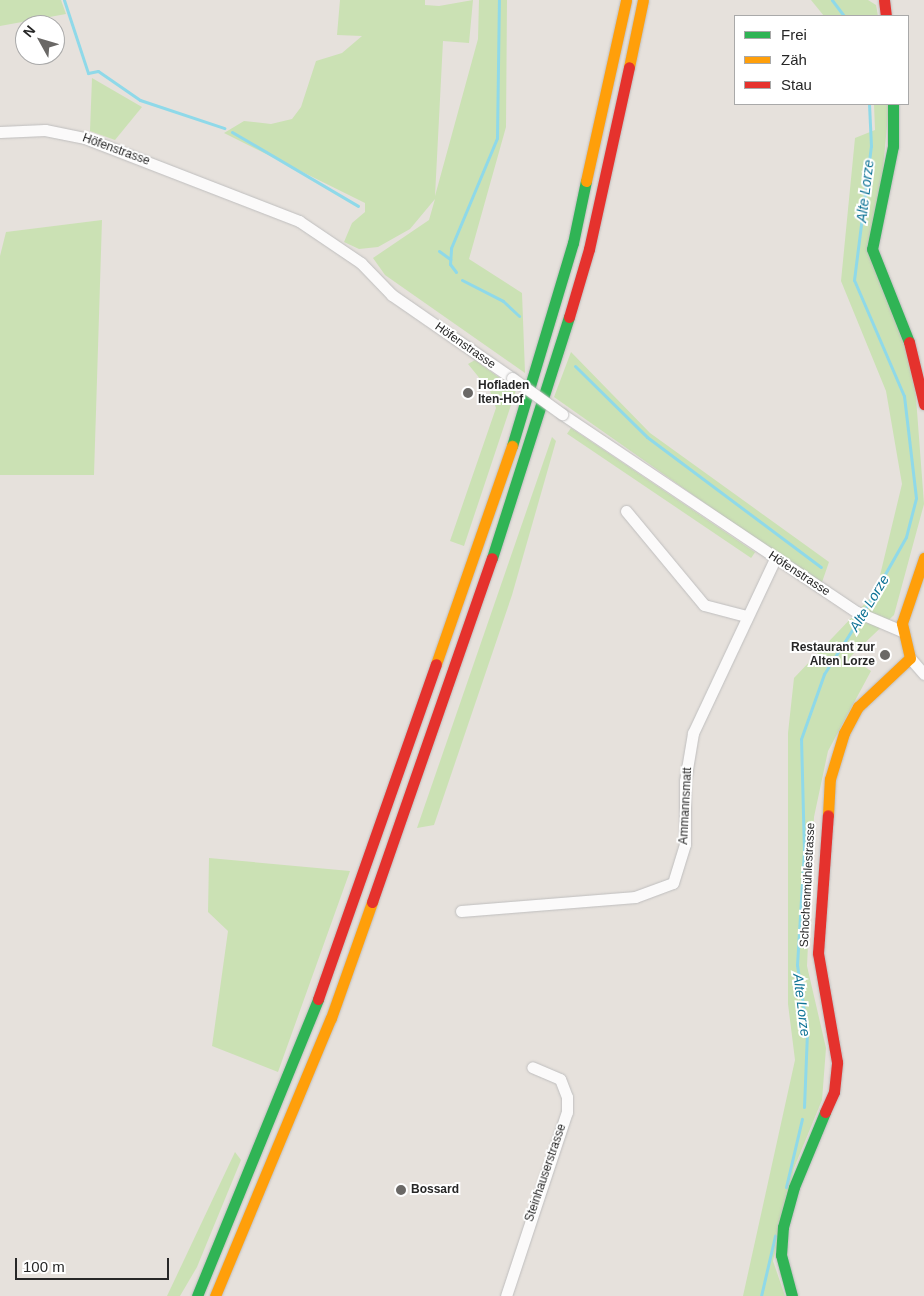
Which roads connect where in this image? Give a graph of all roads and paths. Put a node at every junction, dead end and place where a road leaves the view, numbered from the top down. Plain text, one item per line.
1 (626, 0) edge
2 (643, 0) edge
3 (884, 0) edge
4 (886, 15) edge
5 (893, 105) edge
6 (0, 132) edge
7 (924, 404) edge
8 (626, 511) dead end
9 (924, 558) edge
10 (775, 559) junction
11 (746, 616) junction
12 (902, 631) junction
13 (910, 658) junction
14 (924, 674) edge
15 (461, 911) dead end
16 (532, 1067) dead end
17 (197, 1296) edge
18 (215, 1296) edge
19 (506, 1296) edge
20 (792, 1296) edge

1 - 17 main road
2 - 18 main road
3 - 4 main road
5 - 7 main road
6 - 10 street, Höfenstrasse, bridge
8 - 11 street
9 - 12 main road
10 - 11 street, Ammannsmatt
10 - 12 street, Höfenstrasse
11 - 15 street, Ammannsmatt
12 - 13 main road
13 - 14 street
13 - 20 main road, Schochenmühlestrasse
16 - 19 street, Steinhauserstrasse

